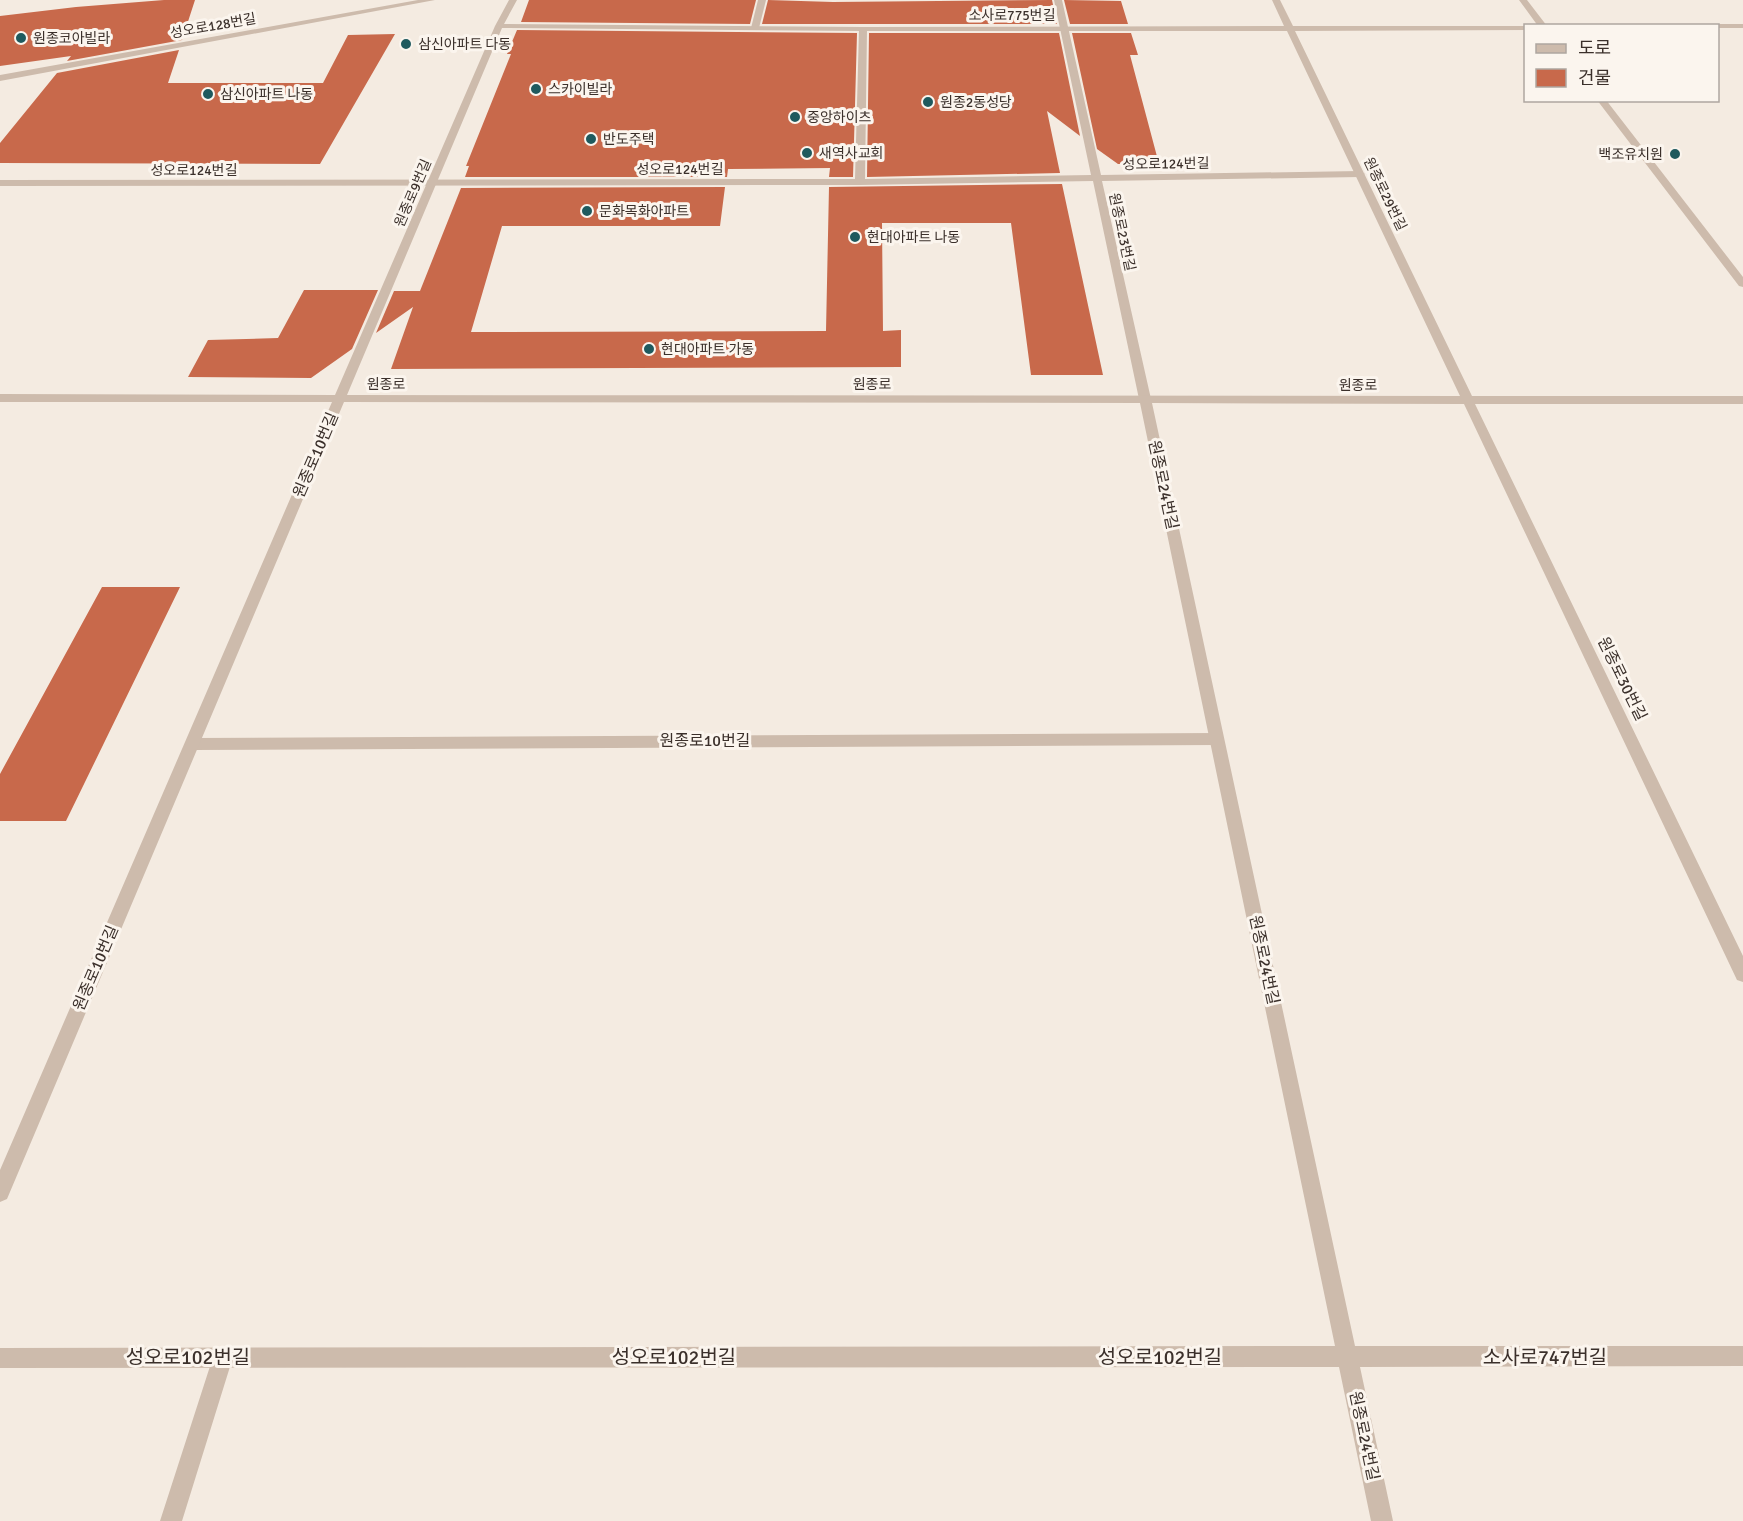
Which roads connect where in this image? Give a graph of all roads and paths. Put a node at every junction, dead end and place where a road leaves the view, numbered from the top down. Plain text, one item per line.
1 (431, 0) edge
2 (513, 0) edge
3 (762, 0) edge
4 (1058, 0) edge
5 (1276, 0) edge
6 (1523, 0) edge
7 (1541, 24) edge
8 (499, 26) junction
9 (1719, 26) edge
10 (1743, 26) edge
11 (755, 28) junction
12 (1064, 28) junction
13 (1289, 28) junction
14 (1524, 28) edge
15 (863, 29) junction
16 (0, 78) edge
17 (1603, 102) edge
18 (1360, 174) junction
19 (1097, 178) junction
20 (860, 182) junction
21 (0, 183) edge
22 (432, 184) junction
23 (1743, 284) edge
24 (0, 398) edge
25 (340, 399) junction
26 (1145, 399) junction
27 (1468, 400) junction
28 (1743, 400) edge
29 (1217, 739) junction
30 (193, 744) junction
31 (1743, 974) edge
32 (0, 1192) edge
33 (1743, 1356) edge
34 (223, 1357) junction
35 (1348, 1357) junction
36 (0, 1358) edge
37 (171, 1521) edge
38 (1382, 1521) edge

1 - 16 street, 성오로128번길
2 - 8 street, 원종로9번길
3 - 11 street
4 - 12 street, 원종로23번길
5 - 13 street, 원종로29번길
6 - 7 street
8 - 11 street, 소사로775번길
8 - 22 street, 원종로9번길
9 - 10 street
11 - 15 street, 소사로775번길
12 - 13 street, 소사로775번길
12 - 15 street, 소사로775번길
12 - 19 street, 원종로23번길
13 - 14 street, 소사로775번길
13 - 18 street, 원종로29번길
15 - 20 street
17 - 23 street
18 - 19 street, 성오로124번길
18 - 27 street, 원종로29번길
19 - 20 street, 성오로124번길
19 - 26 street, 원종로23번길
20 - 22 street, 성오로124번길
21 - 22 street, 성오로124번길
22 - 25 street, 원종로9번길
24 - 25 street, 원종로
25 - 26 street, 원종로
25 - 30 street, 원종로10번길
26 - 27 street, 원종로
26 - 29 street, 원종로24번길
27 - 28 street, 원종로
27 - 31 street, 원종로30번길
29 - 30 street, 원종로10번길
29 - 35 street, 원종로24번길
30 - 32 street, 원종로10번길
33 - 35 street, 소사로747번길
34 - 35 street, 성오로102번길
34 - 36 street, 성오로102번길
34 - 37 street
35 - 38 street, 원종로24번길

